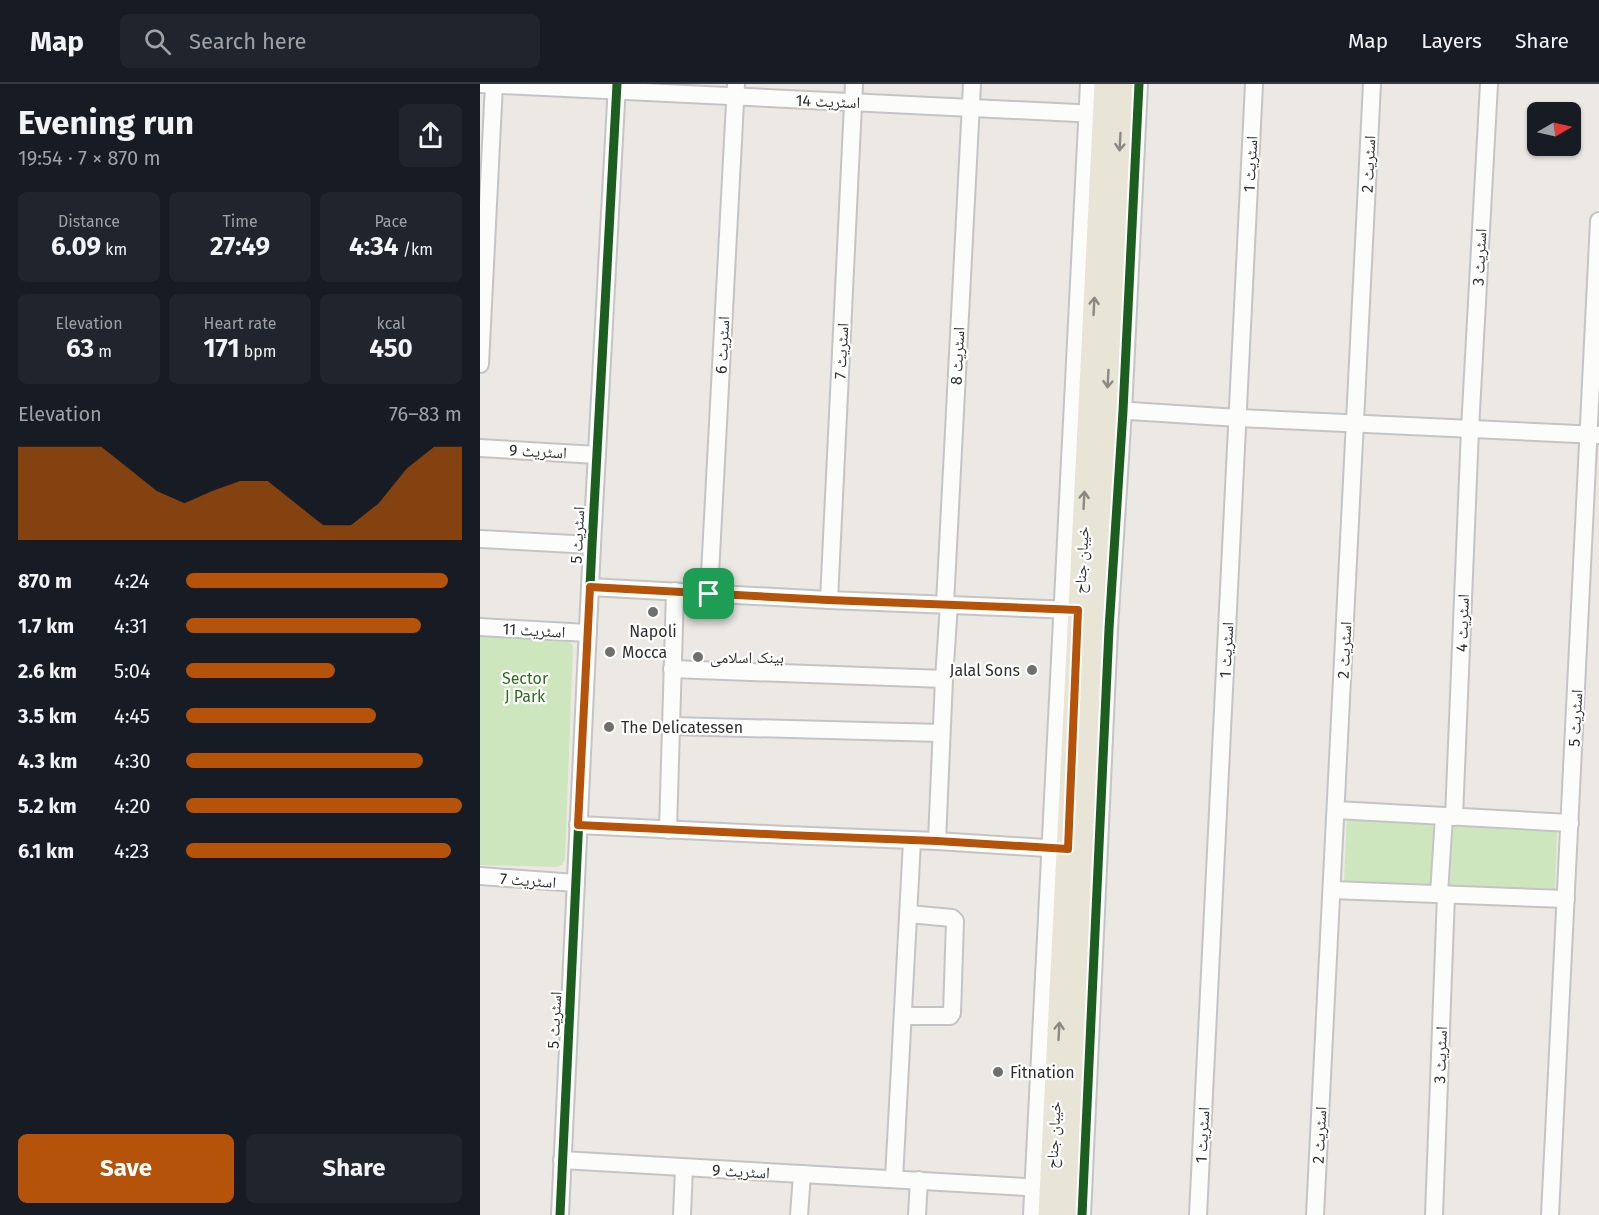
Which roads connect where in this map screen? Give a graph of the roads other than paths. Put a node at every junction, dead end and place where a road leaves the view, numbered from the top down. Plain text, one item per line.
1 (854, 84) edge
2 (972, 84) edge
3 (1089, 84) edge
4 (1105, 84) edge
5 (1123, 84) edge
6 (1139, 84) edge
7 (1254, 84) edge
8 (1372, 84) edge
9 (1489, 84) edge
10 (489, 85) edge
11 (617, 87) edge
12 (736, 90) edge
13 (853, 102) junction
14 (970, 108) junction
15 (1095, 114) junction
16 (1599, 221) edge
17 (480, 364) edge
18 (1115, 410) junction
19 (1238, 418) junction
20 (1354, 424) junction
21 (1470, 429) junction
22 (1593, 435) edge
23 (480, 448) edge
24 (597, 455) junction
25 (480, 538) edge
26 (592, 544) junction
27 (590, 587) junction
28 (675, 591) junction
29 (709, 594) junction
30 (828, 600) junction
31 (947, 604) junction
32 (1070, 610) junction
33 (480, 627) edge
34 (588, 633) junction
35 (672, 669) junction
36 (944, 679) junction
37 (671, 726) junction
38 (941, 734) junction
39 (1336, 810) junction
40 (1449, 817) junction
41 (1570, 823) junction
42 (578, 825) junction
43 (668, 830) junction
44 (912, 841) junction
45 (937, 841) junction
46 (1059, 848) junction
47 (480, 876) edge
48 (576, 884) junction
49 (1332, 890) junction
50 (1443, 894) junction
51 (1566, 899) junction
52 (909, 914) junction
53 (903, 1016) junction
54 (562, 1160) junction
55 (684, 1168) junction
56 (802, 1174) junction
57 (894, 1179) junction
58 (920, 1180) junction
59 (1042, 1187) junction
60 (560, 1215) edge
61 (682, 1215) edge
62 (799, 1215) edge
63 (917, 1215) edge
64 (1032, 1215) edge
65 (1049, 1215) edge
66 (1067, 1215) edge
67 (1082, 1215) edge
68 (1198, 1215) edge
69 (1315, 1215) edge
70 (1434, 1215) edge
71 (1550, 1215) edge

1 - 13 street
2 - 14 street
3 - 15 street
4 - 15 main road, خیبان جناح
5 -> 18 main road, خیبان جناح
6 - 18 street
7 - 19 street, اسٹریٹ 1
8 - 20 street, اسٹریٹ 2
9 - 21 street, اسٹریٹ 3
10 - 11 street, اسٹریٹ 14
10 - 17 street
11 - 12 street, اسٹریٹ 14
11 - 24 street, اسٹریٹ 5
12 - 13 street, اسٹریٹ 14
12 - 29 street, اسٹریٹ 6
13 - 14 street, اسٹریٹ 14
13 - 30 street, اسٹریٹ 7
14 - 15 street, اسٹریٹ 14
14 - 31 street, اسٹریٹ 8
15 - 32 main road, خیبان جناح
16 - 22 street, اسٹریٹ 5
18 - 19 street
18 - 66 main road, خیبان جناح
18 - 67 street
19 - 20 street
19 - 68 street, اسٹریٹ 1
20 - 21 street
20 - 39 street, اسٹریٹ 2
21 - 22 street
21 - 40 street, اسٹریٹ 4
22 - 41 street, اسٹریٹ 5
23 - 24 street, اسٹریٹ 9
24 - 26 street, اسٹریٹ 5
25 - 26 street
26 - 27 street, اسٹریٹ 5
27 - 28 street
27 - 34 street, اسٹریٹ 5
28 - 29 street
28 - 35 street
29 - 30 street
30 - 31 street
31 - 32 street
31 - 36 street, اسٹریٹ 8
32 - 46 main road, خیبان جناح
33 - 34 street, اسٹریٹ 11
34 - 42 street, اسٹریٹ 5
35 - 36 street
35 - 37 street
36 - 38 street, اسٹریٹ 8
37 - 38 street
37 - 43 street
38 - 45 street, اسٹریٹ 8
39 - 40 street
39 - 49 street, اسٹریٹ 2
40 - 41 street
40 - 50 street, اسٹریٹ 4
41 - 51 street, اسٹریٹ 5
42 - 43 street
42 - 48 street, اسٹریٹ 5
43 - 44 street
44 - 45 street
44 - 52 street
45 - 46 street
46 - 59 main road, خیبان جناح
47 - 48 street, اسٹریٹ 7
48 - 54 street, اسٹریٹ 5
49 - 50 street
49 - 69 street, اسٹریٹ 2
50 - 51 street
50 - 70 street, اسٹریٹ 3
51 - 71 street, اسٹریٹ 5
52 - 53 street
52 - 53 street
53 - 57 street
54 - 55 street, اسٹریٹ 9
54 - 60 street
55 - 56 street, اسٹریٹ 9
55 - 61 street
56 - 57 street, اسٹریٹ 9
56 - 62 street
57 - 58 street, اسٹریٹ 9
58 - 59 street, اسٹریٹ 9
58 - 63 street
59 - 64 street
59 - 65 main road, خیبان جناح

